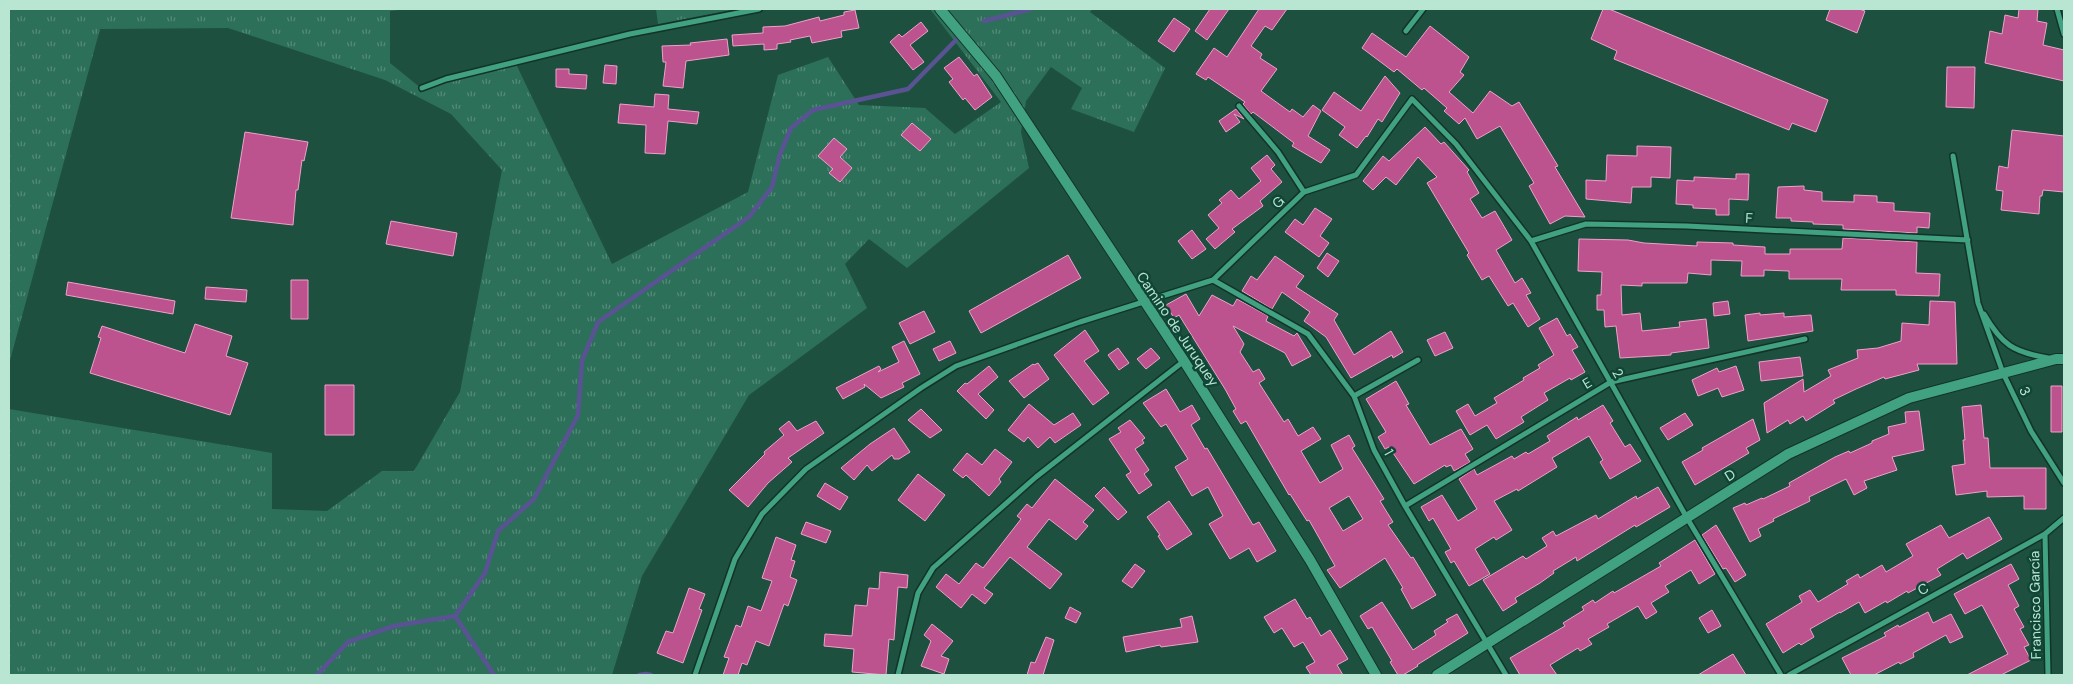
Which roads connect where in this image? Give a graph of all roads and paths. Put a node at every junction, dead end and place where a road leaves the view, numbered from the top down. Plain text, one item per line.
1 (759, 9) edge
2 (940, 9) edge
3 (1423, 9) edge
4 (2057, 9) edge
5 (1406, 31) dead end
6 (2064, 34) edge
7 (422, 88) dead end
8 (1412, 99) joint
9 (1239, 106) dead end
10 (1953, 156) dead end
11 (1304, 192) junction
12 (1968, 240) junction
13 (1531, 241) junction
14 (1213, 280) junction
15 (1143, 302) junction
16 (1978, 303) junction
17 (1805, 340) dead end
18 (2060, 359) edge
19 (1418, 360) dead end
20 (1184, 361) junction
21 (2003, 373) junction
22 (1611, 382) junction
23 (1354, 396) junction
24 (2064, 483) edge
25 (1405, 506) junction
26 (1687, 518) junction
27 (2064, 518) edge
28 (2045, 534) junction
29 (1488, 644) junction
30 (695, 675) edge
31 (898, 675) edge
32 (1376, 675) edge
33 (1438, 675) edge
34 (1506, 675) edge
35 (1781, 675) edge
36 (1789, 675) edge
37 (2048, 675) edge

1 - 7 street
2 - 15 street, Camino de Juruquey
3 - 5 street
4 - 6 street
8 - 11 street, G
8 - 13 street, 2
9 - 11 street
10 - 12 street, 3
11 - 14 street, G
12 - 13 street, F
12 - 16 street, 3
13 - 22 street, 2
14 - 15 street, G
14 - 23 street, 1
15 - 20 street, Camino de Juruquey
15 - 30 street, G
16 - 18 street, 3
16 - 21 street, 3
17 - 22 street, E
18 - 21 street, D
19 - 23 street
20 - 31 street
20 - 32 street, Camino de Juruquey
21 - 24 street, 3
21 - 26 street, D
22 - 25 street, E
22 - 26 street, 2
23 - 25 street, 1
25 - 29 street, 1
26 - 29 street, D
26 - 35 street, 2
27 - 28 street, C
28 - 36 street, C
28 - 37 street, Francisco García
29 - 33 street, D
29 - 34 street, 1

